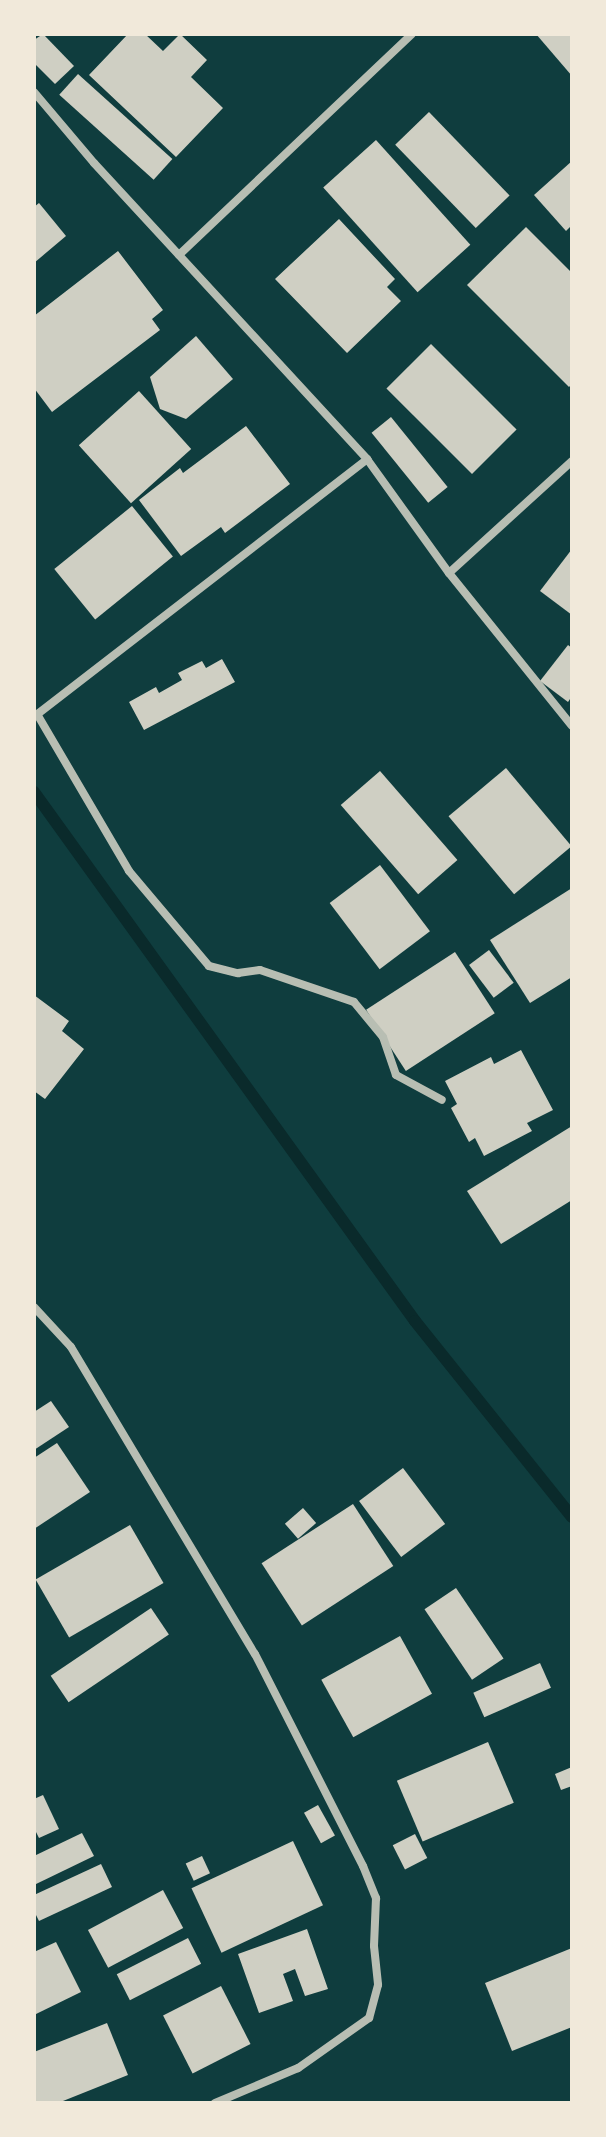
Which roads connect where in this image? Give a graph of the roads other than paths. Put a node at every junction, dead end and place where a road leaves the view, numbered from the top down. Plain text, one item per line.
1 (412, 34) edge
2 (34, 92) edge
3 (179, 255) junction
4 (367, 459) junction
5 (572, 461) edge
6 (449, 573) junction
7 (35, 716) edge
8 (572, 726) edge
9 (442, 1100) dead end
10 (34, 1307) edge
11 (215, 2103) edge

1 - 3 street
2 - 3 street
3 - 4 street
4 - 6 street
4 - 7 street
5 - 6 street
6 - 8 street
7 - 9 street
10 - 11 street

